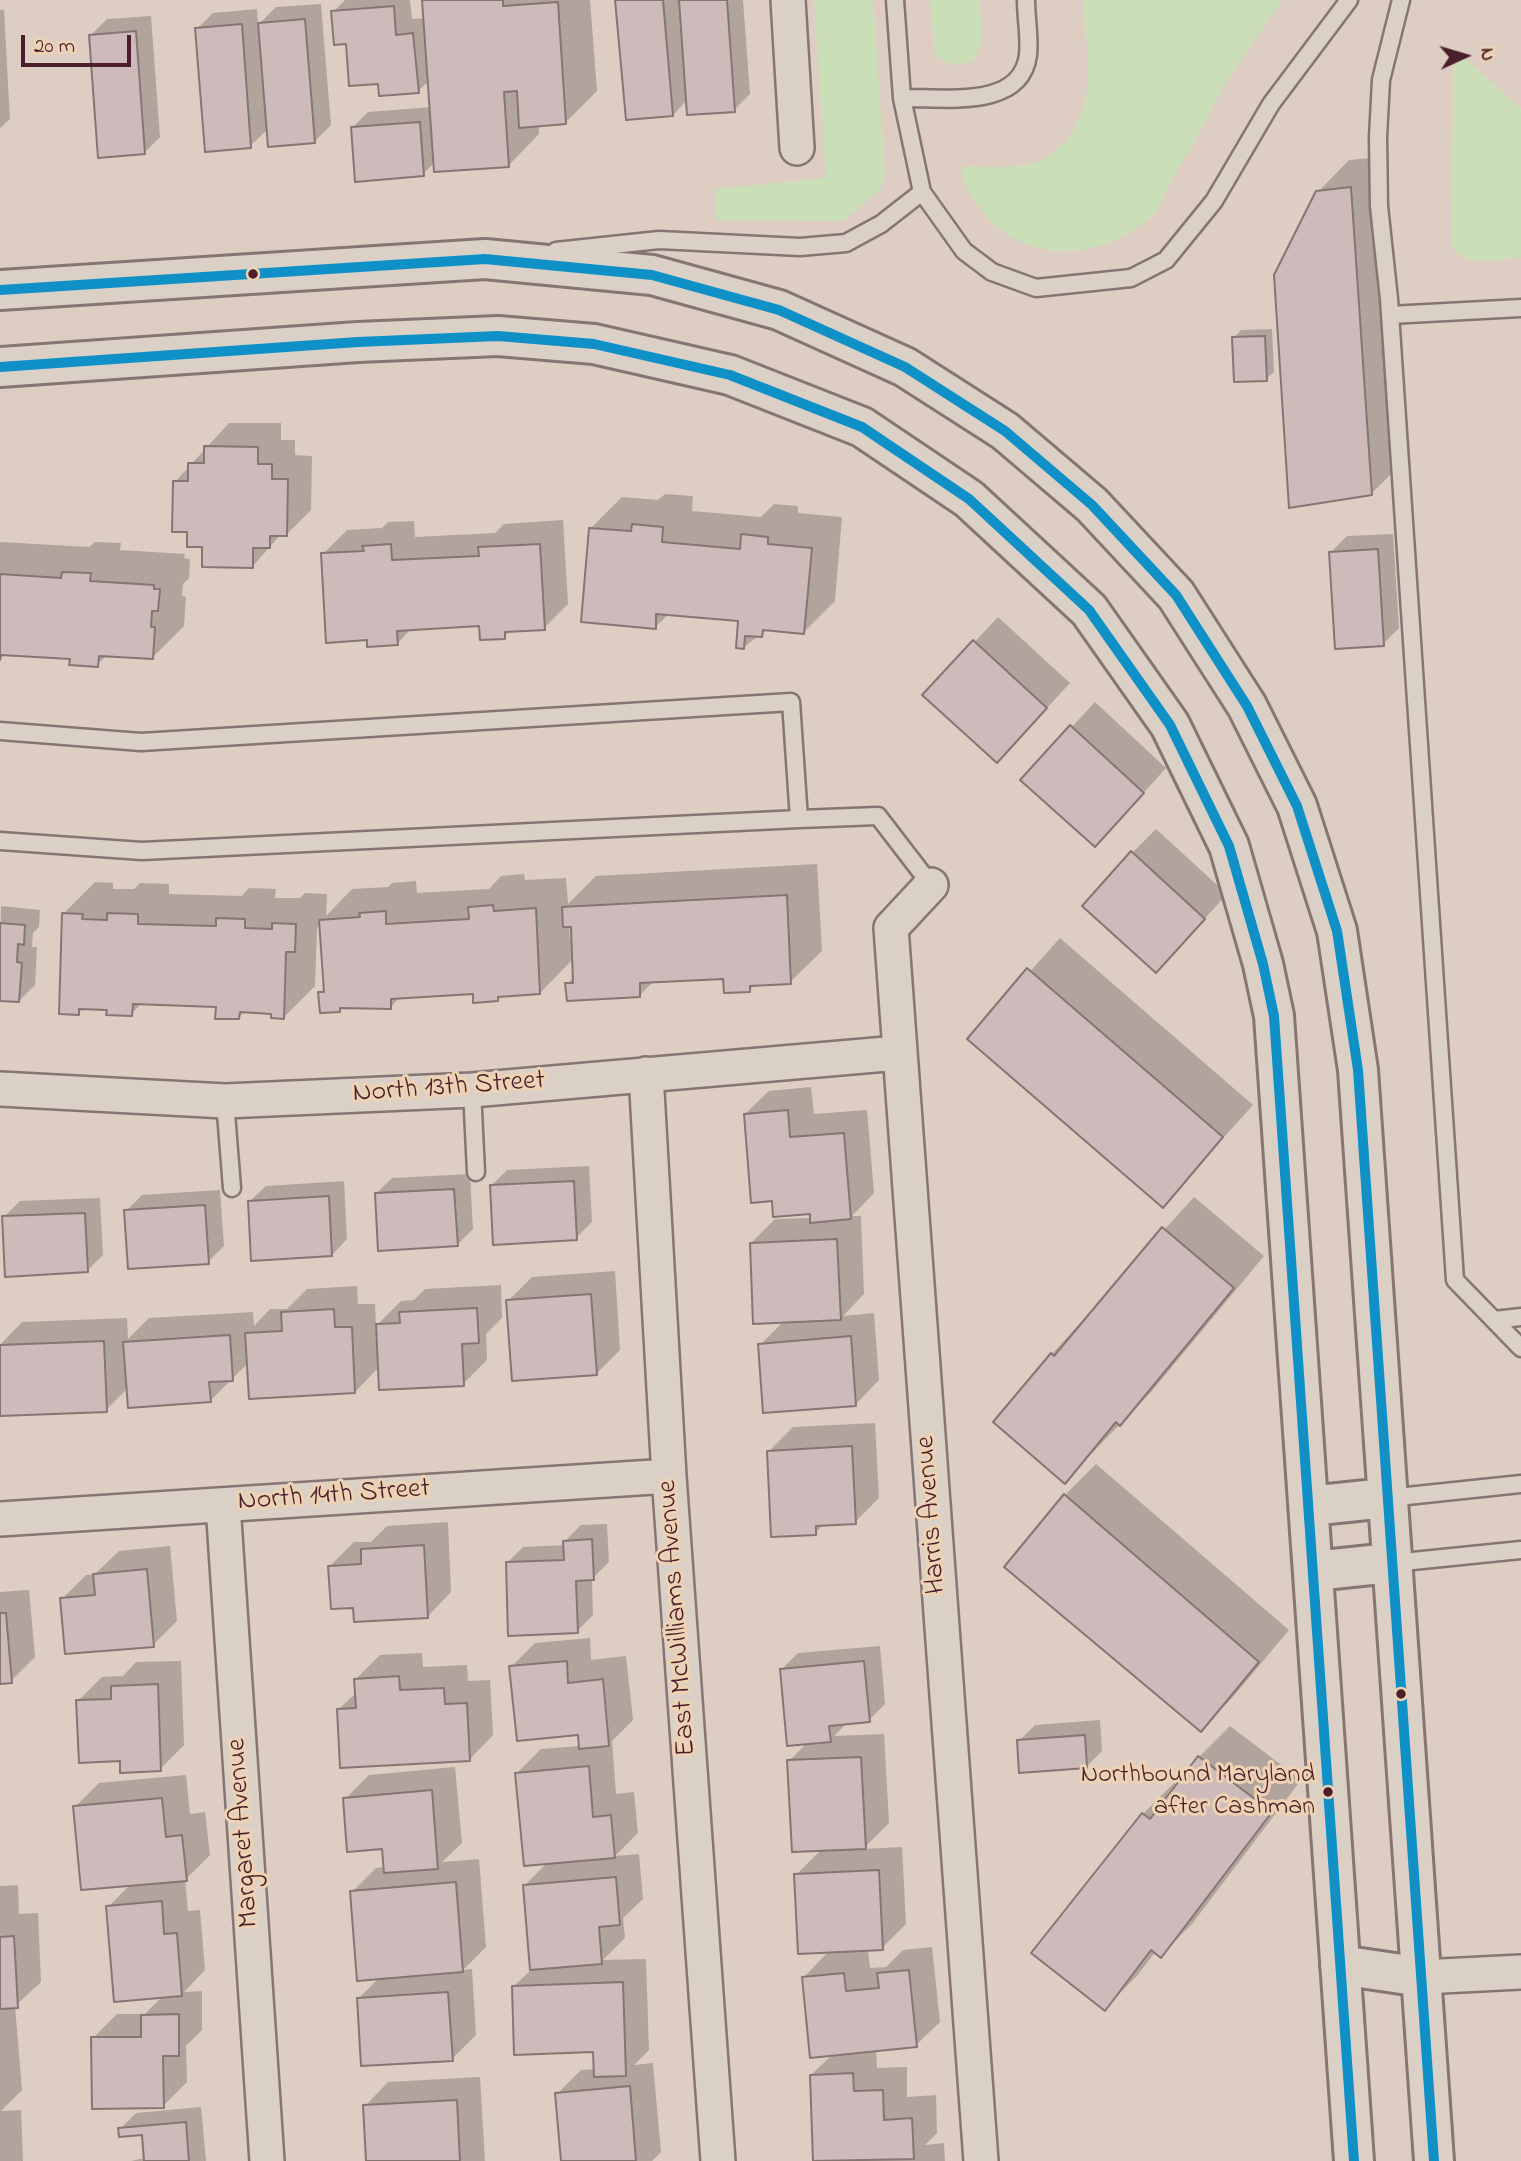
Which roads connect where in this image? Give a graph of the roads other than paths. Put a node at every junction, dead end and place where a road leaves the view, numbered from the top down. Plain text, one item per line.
1 (788, 0) edge
2 (895, 0) edge
3 (1026, 0) edge
4 (1349, 0) edge
5 (1401, 0) edge
6 (902, 98) junction
7 (797, 148) dead end
8 (922, 192) junction
9 (485, 259) junction
10 (0, 290) edge
11 (1521, 308) edge
12 (1390, 315) junction
13 (0, 367) edge
14 (0, 731) edge
15 (799, 819) junction
16 (0, 841) edge
17 (931, 885) joint
18 (898, 1053) junction
19 (646, 1074) junction
20 (0, 1089) edge
21 (472, 1090) junction
22 (226, 1101) junction
23 (476, 1172) dead end
24 (232, 1188) dead end
25 (1521, 1317) edge
26 (1494, 1320) junction
27 (1521, 1348) edge
28 (669, 1476) junction
29 (1521, 1484) edge
30 (1386, 1498) junction
31 (223, 1505) junction
32 (1309, 1506) junction
33 (0, 1519) edge
34 (1521, 1550) edge
35 (1390, 1563) junction
36 (1314, 1571) junction
37 (1339, 1965) junction
38 (1521, 1972) edge
39 (1422, 1977) junction
40 (267, 2161) edge
41 (718, 2161) edge
42 (981, 2161) edge
43 (1354, 2161) edge
44 (1434, 2161) edge

1 - 7 street
2 - 6 lane
3 - 6 lane
4 - 8 lane
5 - 12 lane
6 - 8 lane
8 - 9 lane
9 - 10 main road
9 - 30 main road
11 - 12 lane
12 - 26 lane
13 - 32 main road
14 - 15 lane
15 - 16 lane
15 - 17 lane
17 - 18 street, Harris Avenue
18 - 19 street, North 13th Street
18 - 42 street, Harris Avenue
19 - 21 street, North 13th Street
19 - 28 street, East McWilliams Avenue
20 - 22 street, North 13th Street
21 - 22 street, North 13th Street
21 - 23 lane
22 - 24 lane
25 - 26 lane
26 - 27 lane
28 - 31 street, North 14th Street
28 - 41 street, East McWilliams Avenue
29 - 30 lane
30 - 32 main road
30 - 35 main road
31 - 33 street, North 14th Street
31 - 40 street, Margaret Avenue
32 - 36 main road
34 - 35 lane
35 - 36 main road
35 - 39 main road
36 - 37 main road
37 - 39 main road
37 - 43 main road
38 - 39 street
39 - 44 main road

